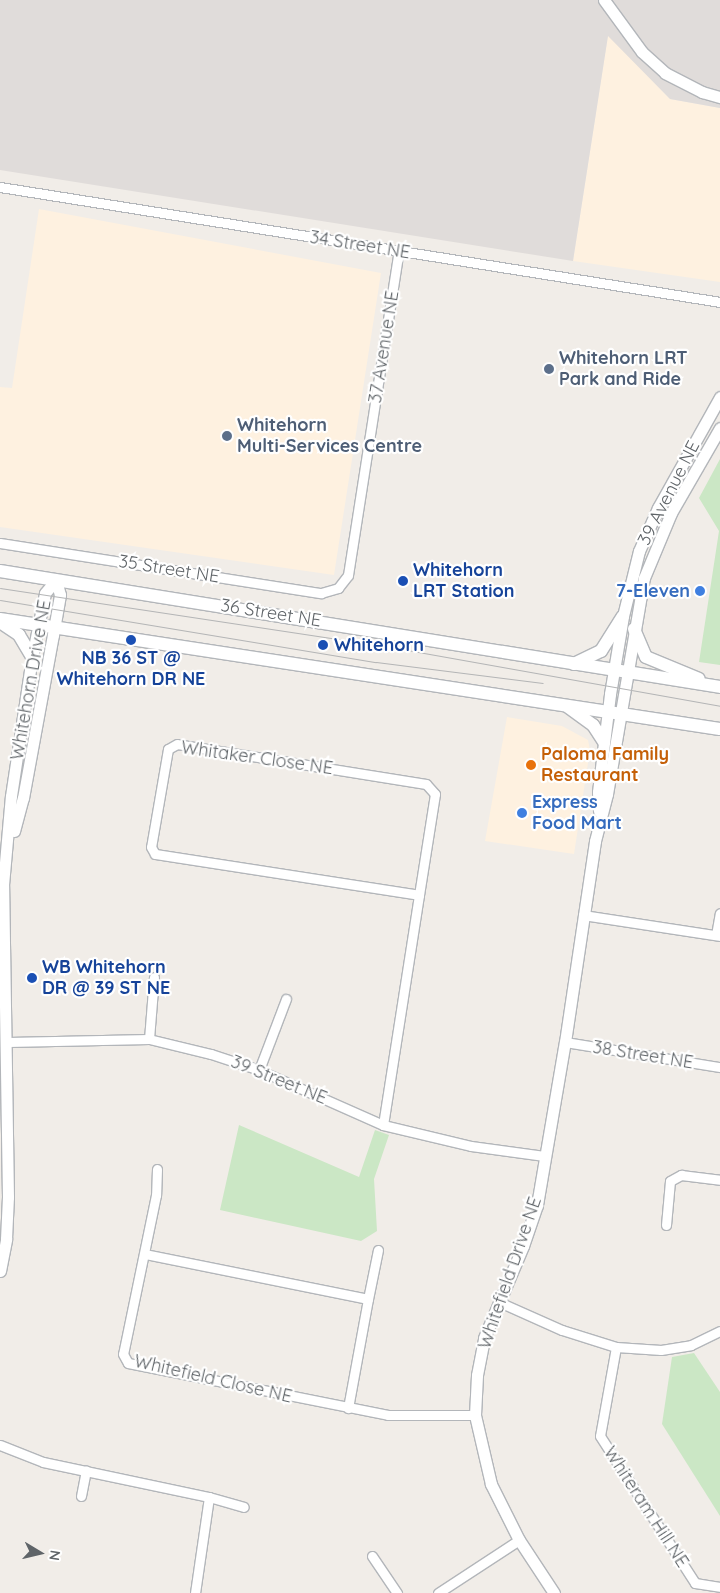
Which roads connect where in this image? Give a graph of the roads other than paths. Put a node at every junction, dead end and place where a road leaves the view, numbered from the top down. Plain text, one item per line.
1 (604, 0) edge
2 (720, 96) edge
3 (0, 187) edge
4 (399, 251) junction
5 (720, 302) edge
6 (720, 397) edge
7 (720, 428) edge
8 (0, 542) edge
9 (0, 571) edge
10 (56, 580) junction
11 (338, 588) joint
12 (623, 616) junction
13 (0, 620) edge
14 (38, 625) junction
15 (55, 627) junction
16 (634, 630) junction
17 (32, 657) junction
18 (574, 664) junction
19 (615, 670) junction
20 (628, 672) junction
21 (715, 686) edge
22 (564, 704) junction
23 (608, 711) junction
24 (621, 714) junction
25 (720, 729) edge
26 (604, 742) junction
27 (599, 817) junction
28 (8, 853) junction
29 (419, 895) junction
30 (720, 913) edge
31 (583, 915) junction
32 (1, 924) edge
33 (718, 935) edge
34 (154, 977) dead end
35 (286, 999) dead end
36 (149, 1039) junction
37 (8, 1042) junction
38 (565, 1042) junction
39 (720, 1067) edge
40 (259, 1070) junction
41 (383, 1124) junction
42 (544, 1156) junction
43 (157, 1169) dead end
44 (720, 1180) edge
45 (666, 1225) dead end
46 (378, 1250) dead end
47 (145, 1254) junction
48 (0, 1271) edge
49 (368, 1299) junction
50 (499, 1302) junction
51 (720, 1331) edge
52 (616, 1347) junction
53 (348, 1408) junction
54 (475, 1415) junction
55 (0, 1445) edge
56 (86, 1470) junction
57 (82, 1496) dead end
58 (209, 1497) junction
59 (244, 1507) dead end
60 (519, 1540) junction
61 (372, 1556) dead end
62 (720, 1587) edge
63 (195, 1593) edge
64 (397, 1593) edge
65 (438, 1593) edge
66 (554, 1593) edge

1 - 2 street
3 - 4 street, 34 Street NE
4 - 5 street, 34 Street NE
4 - 11 street, 37 Avenue NE
6 - 12 street, 39 Avenue NE
7 - 16 street, 39 Avenue NE
8 - 11 street, 35 Street NE
9 - 10 main road, 36 Street NE
10 - 14 street, Whitehorn Drive NE
10 - 15 street, Whitehorn Drive NE
10 - 18 main road, 36 Street NE
12 - 18 main road
12 - 19 street, 39 Avenue NE
13 - 14 main road
13 - 17 main road
14 - 15 main road
14 - 17 street, Whitehorn Drive NE
15 - 22 main road
15 - 28 street, Whitehorn Drive NE
16 - 20 street, 39 Avenue NE
16 - 21 main road
17 - 28 street, Whitehorn Drive NE
18 - 19 main road, 36 Street NE
19 - 20 main road, 36 Street NE
19 - 23 street, 39 Avenue NE
20 - 21 main road, 36 Street NE
20 - 24 street, 39 Avenue NE
22 - 23 main road
22 - 26 main road
23 - 24 main road
23 - 26 street, Whitefield Drive NE
24 - 25 main road
24 - 27 street, Whitefield Drive NE
26 - 27 street, Whitefield Drive NE
27 - 31 street, Whitefield Drive NE
28 - 32 street, Whitehorn Drive NE
29 - 29 street, Whitaker Close NE
29 - 41 street, Whitaker Close NE
30 - 33 street
31 - 33 street
31 - 38 street, Whitefield Drive NE
32 - 37 street, Whitehorn Drive NE
34 - 36 street
35 - 40 street
36 - 37 street, 39 Street NE
36 - 40 street, 39 Street NE
37 - 48 street, Whitehorn Drive NE
38 - 39 street, 38 Street NE
38 - 42 street, Whitefield Drive NE
40 - 41 street, 39 Street NE
41 - 42 street, 39 Street NE
42 - 50 street, Whitefield Drive NE
43 - 47 street, Whitefield Close NE
44 - 45 street
46 - 49 street
47 - 49 street
47 - 53 street, Whitefield Close NE
49 - 53 street
50 - 52 street
50 - 54 street, Whitefield Drive NE
51 - 52 street
52 - 62 street, Whiteram Hill NE
53 - 54 street, Whitefield Close NE
54 - 60 street, Whitefield Drive NE
55 - 56 street
56 - 57 street
56 - 58 street
58 - 59 street
58 - 63 street
60 - 65 street
60 - 66 street, Whitefield Drive NE
61 - 64 street

